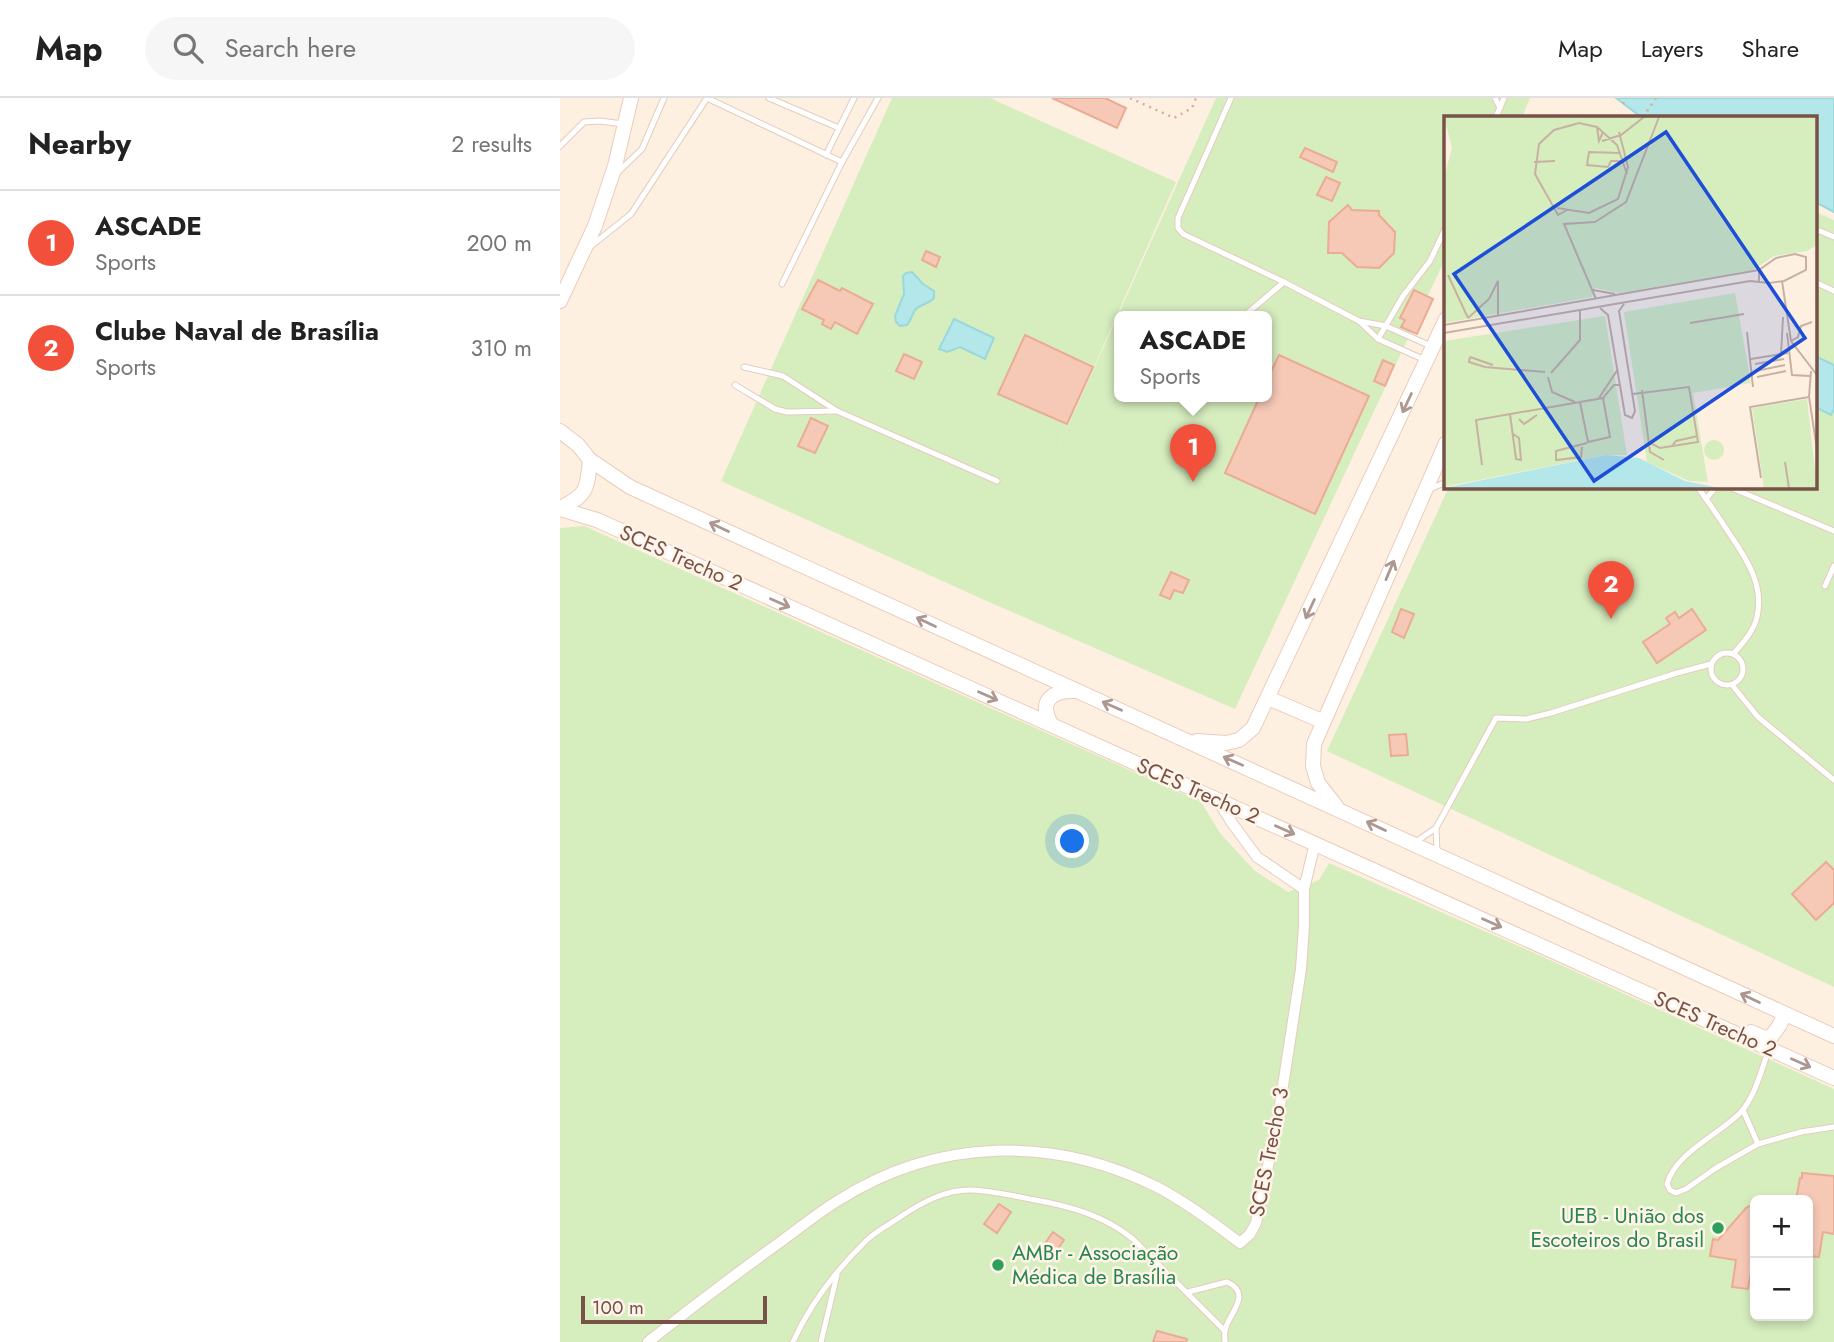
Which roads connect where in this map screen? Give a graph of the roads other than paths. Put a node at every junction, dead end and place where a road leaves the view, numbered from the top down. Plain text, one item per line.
1 (631, 98) edge
2 (664, 98) edge
3 (707, 98) edge
4 (769, 98) edge
5 (853, 98) edge
6 (878, 98) edge
7 (1231, 98) edge
8 (1495, 98) edge
9 (1504, 98) edge
10 (1500, 108) junction
11 (1496, 116) edge
12 (626, 124) junction
13 (839, 128) junction
14 (563, 139) edge
15 (560, 146) edge
16 (826, 155) junction
17 (842, 162) junction
18 (611, 179) junction
19 (1444, 231) edge
20 (1816, 231) edge
21 (1834, 237) edge
22 (583, 252) junction
23 (1284, 282) junction
24 (1816, 282) edge
25 (782, 284) dead end
26 (1834, 291) edge
27 (560, 301) edge
28 (1250, 311) edge
29 (1359, 321) junction
30 (1444, 323) edge
31 (1385, 326) junction
32 (1378, 339) junction
33 (1429, 354) junction
34 (744, 367) dead end
35 (735, 385) dead end
36 (837, 411) junction
37 (560, 431) edge
38 (1444, 447) edge
39 (590, 460) junction
40 (997, 481) dead end
41 (1444, 483) edge
42 (1698, 488) edge
43 (1715, 488) edge
44 (1732, 488) edge
45 (1423, 492) junction
46 (1706, 499) junction
47 (560, 509) edge
48 (1834, 531) edge
49 (1834, 566) edge
50 (1825, 586) dead end
51 (1733, 654) junction
52 (1711, 664) junction
53 (1732, 685) junction
54 (1077, 691) junction
55 (1269, 698) junction
56 (1322, 721) junction
57 (1051, 724) junction
58 (1186, 740) junction
59 (1834, 780) edge
60 (1217, 799) junction
61 (1339, 809) junction
62 (1436, 828) junction
63 (1413, 843) junction
64 (1315, 844) junction
65 (1438, 854) junction
66 (1304, 889) junction
67 (1686, 1011) junction
68 (1785, 1014) junction
69 (1834, 1036) edge
70 (1769, 1049) junction
71 (1834, 1078) edge
72 (1743, 1110) junction
73 (1834, 1127) edge
74 (1758, 1144) junction
75 (837, 1272) junction
76 (1188, 1292) junction
77 (1224, 1330) junction
78 (648, 1342) edge
79 (793, 1342) edge
80 (821, 1342) edge
81 (1225, 1342) edge

1 - 12 main road
2 - 18 lane
3 - 16 lane
3 - 22 lane
4 - 13 lane
5 - 13 lane
6 - 17 lane
7 - 23 lane
8 - 10 lane
9 - 10 lane
10 - 11 lane
12 - 14 lane
12 - 18 main road
13 - 16 lane
14 - 15 lane
16 - 17 lane
17 - 25 lane
18 - 22 main road
19 - 31 lane
20 - 21 lane
22 - 27 main road
23 - 28 lane
23 - 29 lane
24 - 26 lane
29 - 31 lane
29 - 32 lane
30 - 33 main road
31 - 32 lane
31 - 33 lane
32 - 33 lane
33 -> 55 main road
34 - 36 lane
35 - 36 lane
36 - 40 lane
37 - 39 main road, SCES Trecho 2
38 - 45 main road
39 - 47 main road
54 -> 39 main road, SCES Trecho 2
41 - 45 lane
42 - 46 lane
43 - 46 lane
44 - 48 lane
56 -> 45 main road
46 - 51 lane
47 -> 57 main road, SCES Trecho 2
49 - 50 lane
51 - 52 lane
51 - 53 lane
52 - 53 lane
52 - 62 lane
53 - 59 lane
54 - 57 main road
58 -> 54 main road, SCES Trecho 2
55 - 56 main road
55 - 58 main road
56 - 61 main road
57 - 60 main road, SCES Trecho 2
61 -> 58 main road, SCES Trecho 2
60 -> 64 main road, SCES Trecho 2
60 - 66 street
63 -> 61 main road, SCES Trecho 2
62 - 63 lane
62 - 65 lane
63 - 65 main road, SCES Trecho 2
64 - 66 street, SCES Trecho 3
64 -> 67 main road, SCES Trecho 2
68 -> 65 main road, SCES Trecho 2
66 - 78 street, SCES Trecho 3
67 - 68 main road
67 - 70 main road, SCES Trecho 2
68 - 69 main road, SCES Trecho 2
70 -> 71 main road, SCES Trecho 2
70 - 72 lane
72 - 74 lane
72 - 74 lane
73 - 74 lane
75 - 76 lane
75 - 79 lane
75 - 80 lane
76 - 77 lane
76 - 77 lane
77 - 81 lane

